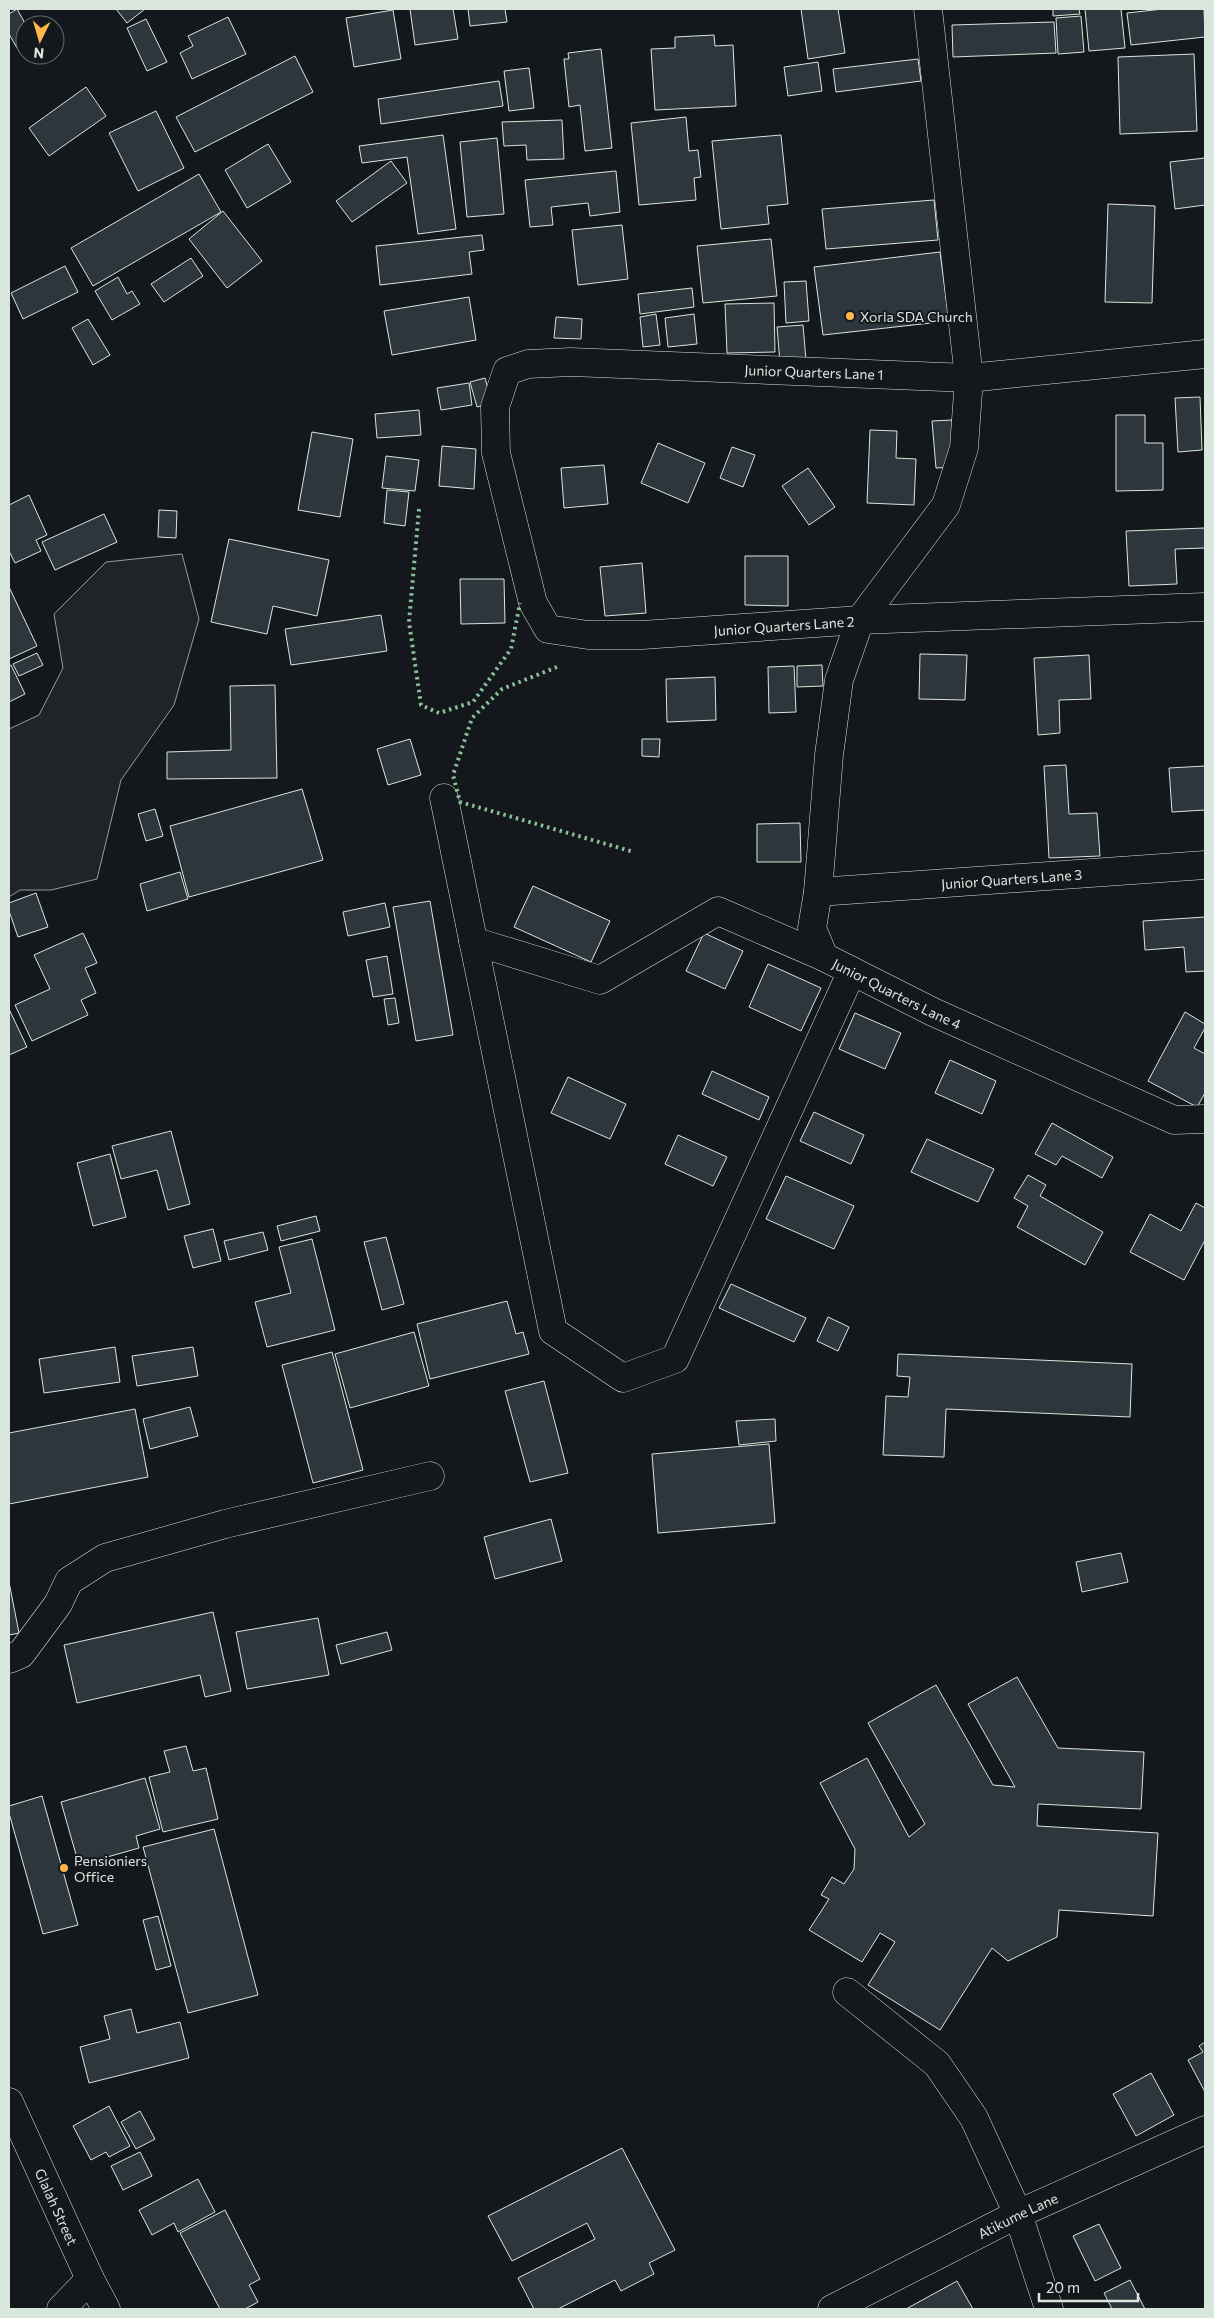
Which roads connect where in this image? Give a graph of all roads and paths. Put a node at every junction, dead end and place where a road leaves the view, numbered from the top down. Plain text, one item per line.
1 (928, 9) edge
2 (1205, 354) edge
3 (969, 378) junction
4 (496, 453) joint
5 (1205, 607) edge
6 (860, 620) junction
7 (444, 798) dead end
8 (1205, 865) edge
9 (818, 892) junction
10 (473, 941) junction
11 (824, 957) junction
12 (852, 971) junction
13 (1205, 1119) edge
14 (430, 1476) dead end
15 (9, 1659) edge
16 (847, 1992) dead end
17 (9, 2102) edge
18 (1205, 2130) edge
19 (1018, 2214) junction
20 (90, 2279) junction
21 (61, 2309) edge
22 (106, 2309) edge
23 (832, 2309) edge
24 (1049, 2309) edge

1 - 3 street, Junior Quarters Lane 4
2 - 3 street, Junior Quarters Lane 1
3 - 4 street, Junior Quarters Lane 1
3 - 6 street, Junior Quarters Lane 4
4 - 6 street, Junior Quarters Lane 2
5 - 6 street, Junior Quarters Lane 2
6 - 9 street, Junior Quarters Lane 4
7 - 10 street
8 - 9 street, Junior Quarters Lane 3
9 - 11 street, Junior Quarters Lane 4
10 - 11 street
10 - 12 street
11 - 12 street, Junior Quarters Lane 4
12 - 13 street, Junior Quarters Lane 4
14 - 15 street
16 - 19 street
17 - 20 street, Glalah Street
18 - 19 street, Atikume Lane
19 - 23 street, Atikume Lane
19 - 24 street
20 - 21 street
20 - 22 street, Glalah Street

